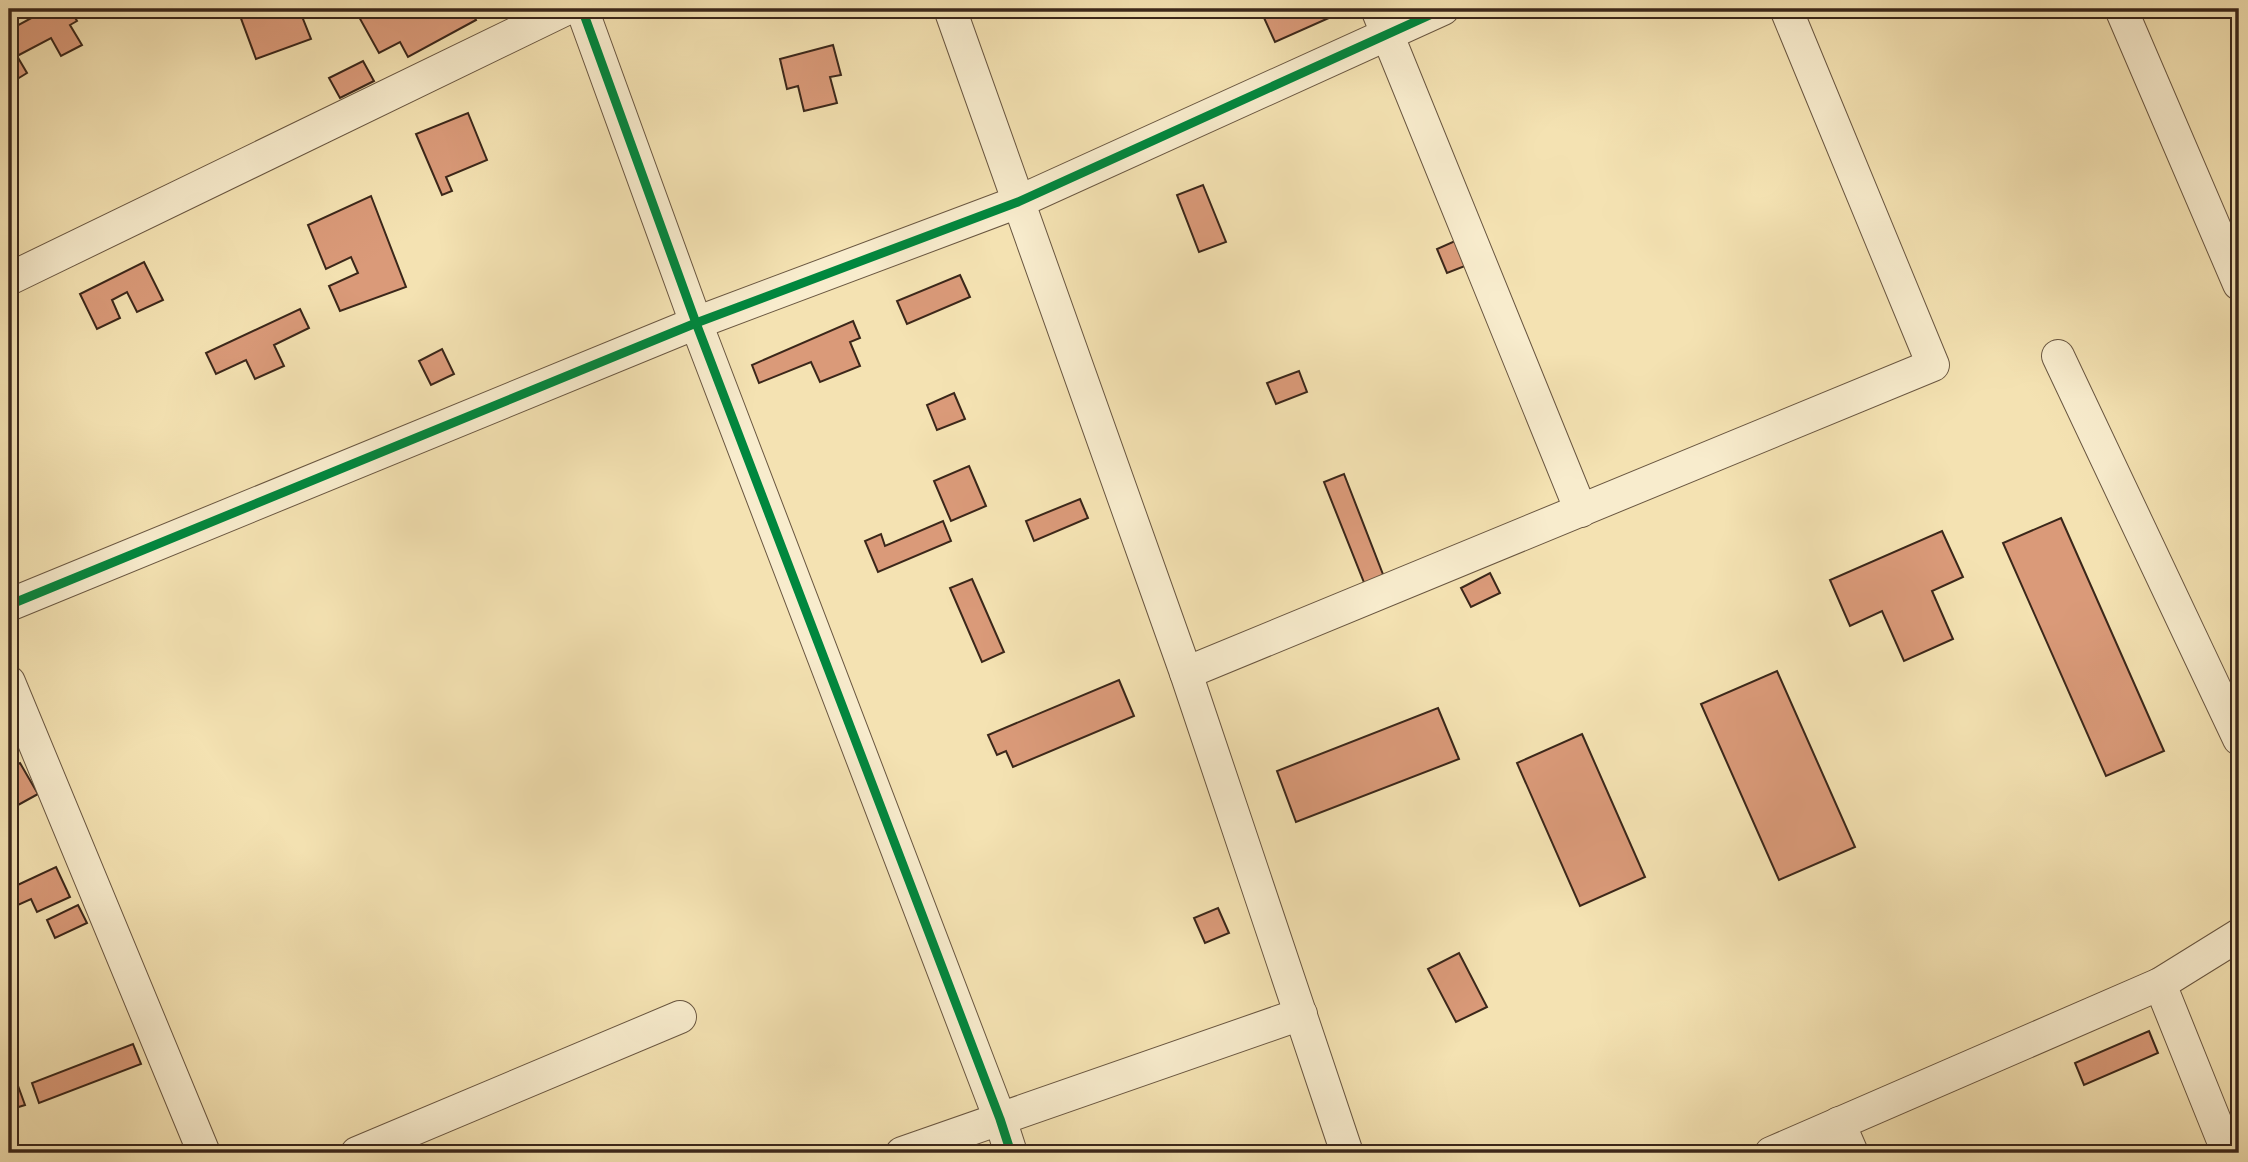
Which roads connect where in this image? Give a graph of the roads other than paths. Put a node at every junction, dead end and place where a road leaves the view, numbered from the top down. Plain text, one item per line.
1 (566, 9) edge
2 (582, 9) edge
3 (950, 9) edge
4 (1443, 9) edge
5 (1786, 9) edge
6 (2121, 9) edge
7 (1382, 22) edge
8 (1018, 202) junction
9 (9, 279) edge
10 (2239, 284) edge
11 (696, 323) junction
12 (2058, 355) dead end
13 (1581, 510) junction
14 (9, 605) edge
15 (1186, 673) junction
16 (9, 681) edge
17 (2239, 739) edge
18 (2239, 935) edge
19 (2160, 984) junction
20 (1300, 1014) junction
21 (680, 1017) dead end
22 (1000, 1119) junction
23 (1839, 1123) junction
24 (204, 1153) edge
25 (357, 1153) edge
26 (902, 1153) edge
27 (1011, 1153) edge
28 (1347, 1153) edge
29 (1771, 1153) edge
30 (1852, 1153) edge
31 (2228, 1153) edge

1 - 9 street
2 - 11 street
3 - 8 street
4 - 7 street
5 - 13 street
6 - 10 street
7 - 8 street
7 - 13 street
8 - 11 street
8 - 15 street
11 - 14 street
11 - 22 street
12 - 17 street
13 - 15 street
15 - 20 street
16 - 24 street
18 - 19 street
19 - 23 street
19 - 31 street
20 - 22 street
20 - 28 street
21 - 25 street
22 - 26 street
22 - 27 street
23 - 29 street
23 - 30 street

